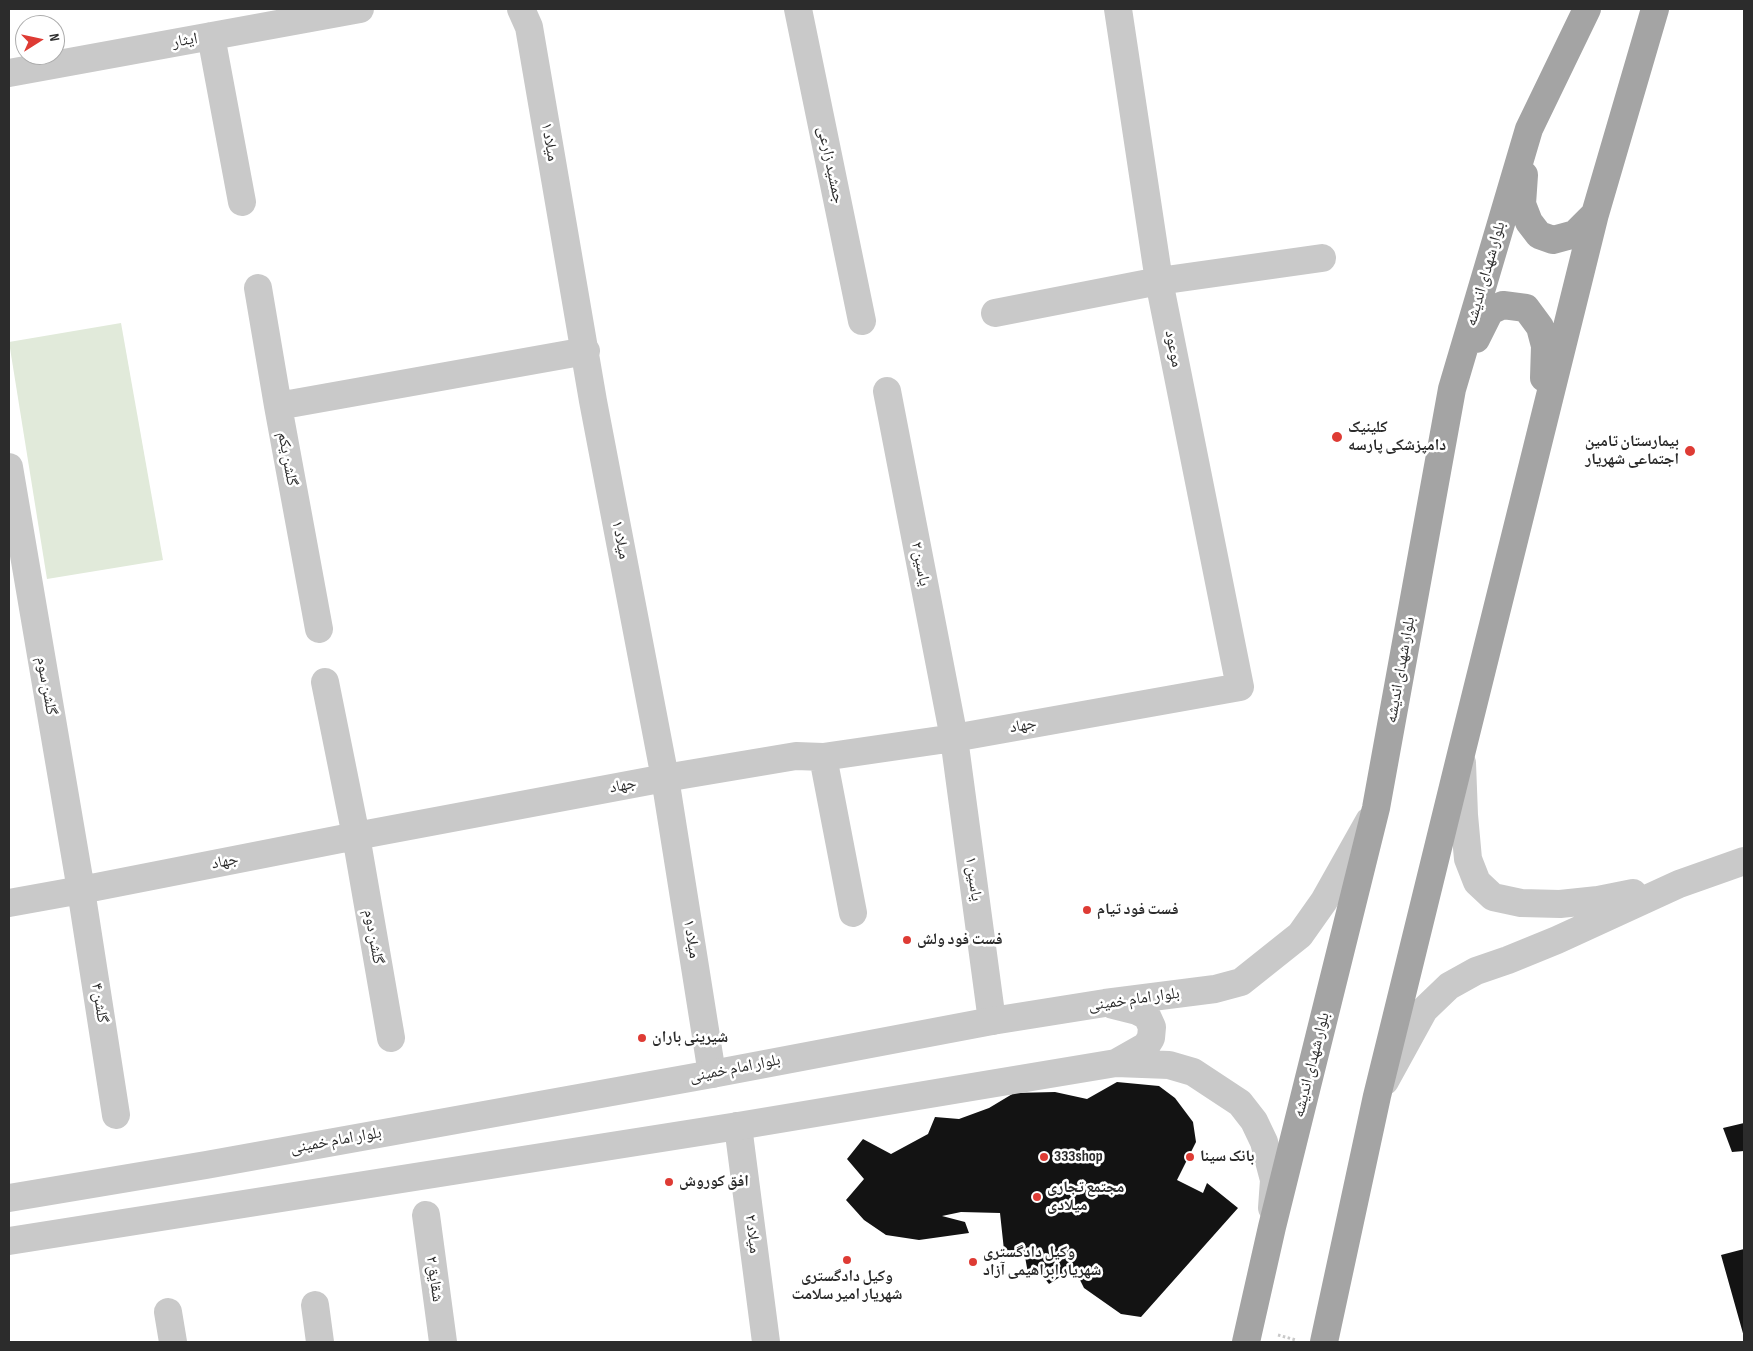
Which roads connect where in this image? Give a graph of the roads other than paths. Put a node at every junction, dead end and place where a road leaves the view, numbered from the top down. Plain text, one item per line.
1 (360, 9) edge
2 (522, 9) edge
3 (798, 9) edge
4 (1118, 9) edge
5 (1587, 9) edge
6 (1655, 9) edge
7 (211, 36) junction
8 (9, 73) edge
9 (1528, 129) junction
10 (242, 202) dead end
11 (1595, 214) junction
12 (1322, 258) dead end
13 (1159, 281) junction
14 (258, 288) dead end
15 (995, 313) dead end
16 (862, 321) dead end
17 (586, 351) junction
18 (1452, 389) junction
19 (887, 390) dead end
20 (278, 406) junction
21 (1542, 428) junction
22 (10, 476) edge
23 (318, 630) dead end
24 (325, 682) dead end
25 (1240, 687) joint
26 (954, 738) junction
27 (1462, 750) junction
28 (823, 757) junction
29 (665, 778) junction
30 (1376, 808) junction
31 (356, 836) junction
32 (1744, 861) edge
33 (1679, 884) junction
34 (81, 890) junction
35 (9, 902) edge
36 (853, 913) dead end
37 (1105, 1004) junction
38 (992, 1021) junction
39 (391, 1038) dead end
40 (1116, 1063) junction
41 (712, 1074) junction
42 (1378, 1096) junction
43 (116, 1115) dead end
44 (738, 1126) junction
45 (9, 1198) edge
46 (426, 1215) dead end
47 (1272, 1227) junction
48 (9, 1241) edge
49 (315, 1305) dead end
50 (168, 1312) dead end
51 (173, 1342) edge
52 (320, 1342) edge
53 (443, 1342) edge
54 (766, 1342) edge
55 (1246, 1342) edge
56 (1324, 1342) edge

1 - 7 street, ایثار
2 - 17 street, میلاد ۱
3 - 16 street, جمشید زارعی
4 - 13 street, موعود
5 - 9 main road, بلوار شهدای اندیشه
6 - 11 main road
7 - 8 street, ایثار
7 - 10 street
9 - 11 main road
9 - 18 main road, بلوار شهدای اندیشه
11 - 21 main road
12 - 13 street
13 - 15 street
13 - 25 street, موعود
14 - 20 street, گلشن یکم
17 - 20 street
17 - 29 street, میلاد ۱
18 - 21 main road
18 - 30 main road, بلوار شهدای اندیشه
19 - 26 street, یاسین ۲
20 - 23 street, گلشن یکم
21 - 27 main road
22 - 34 street, گلشن سوم
24 - 31 street
25 - 26 street, جهاد
26 - 28 street, جهاد
26 - 38 street, یاسین ۱
27 - 33 street
27 - 42 main road
28 - 29 street, جهاد
28 - 36 street
29 - 31 street, جهاد
29 - 41 street, میلاد ۱
30 - 37 street, بلوار امام خمینی
30 - 47 main road, بلوار شهدای اندیشه
31 - 34 street, جهاد
31 - 39 street, گلشن دوم
32 - 33 street
33 - 42 street
34 - 35 street, جهاد
34 - 43 street, گلشن ۴
37 - 38 street, بلوار امام خمینی
37 - 40 street
38 - 41 street, بلوار امام خمینی
40 - 44 street
40 - 47 street
41 - 45 street, بلوار امام خمینی
42 - 56 main road
44 - 48 street
44 - 54 street, میلاد ۲
46 - 53 street, شقایق ۲
47 - 55 main road, بلوار شهدای اندیشه
49 - 52 street
50 - 51 street

